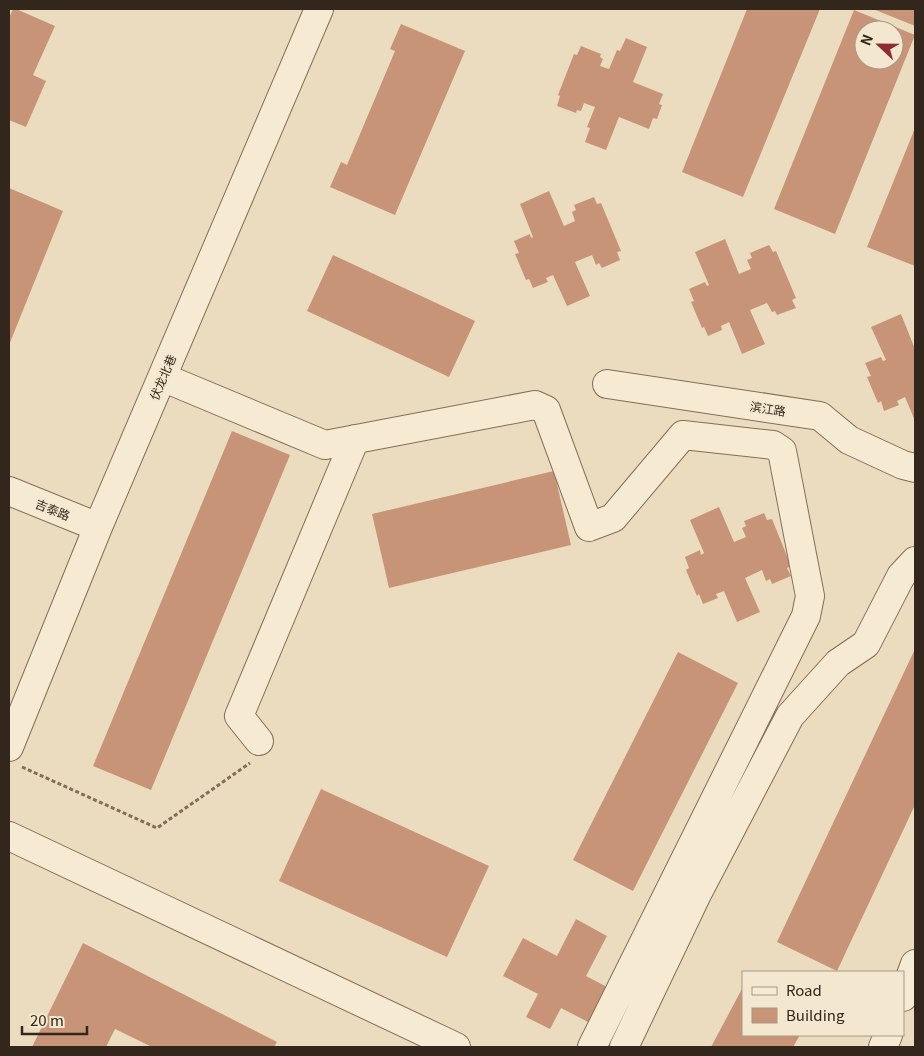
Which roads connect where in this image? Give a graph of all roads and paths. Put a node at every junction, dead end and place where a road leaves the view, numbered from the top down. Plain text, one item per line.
1 (319, 9) edge
2 (162, 377) junction
3 (607, 384) dead end
4 (355, 439) junction
5 (324, 445) junction
6 (343, 468) junction
7 (915, 468) edge
8 (9, 491) edge
9 (98, 527) junction
10 (915, 561) edge
11 (260, 741) joint
12 (13, 756) edge
13 (9, 836) edge
14 (915, 964) edge
15 (904, 993) edge
16 (456, 1047) edge
17 (592, 1047) edge
18 (624, 1047) edge

1 - 2 street, 伏龙北巷
2 - 5 street
2 - 9 street, 伏龙北巷
3 - 7 street, 滨江路
4 - 5 street
4 - 6 street
4 - 17 street
5 - 6 street
6 - 11 street
8 - 9 street, 吉泰路
9 - 12 street, 伏龙北巷
10 - 18 street
11 - 12 path
13 - 16 street
14 - 15 street

